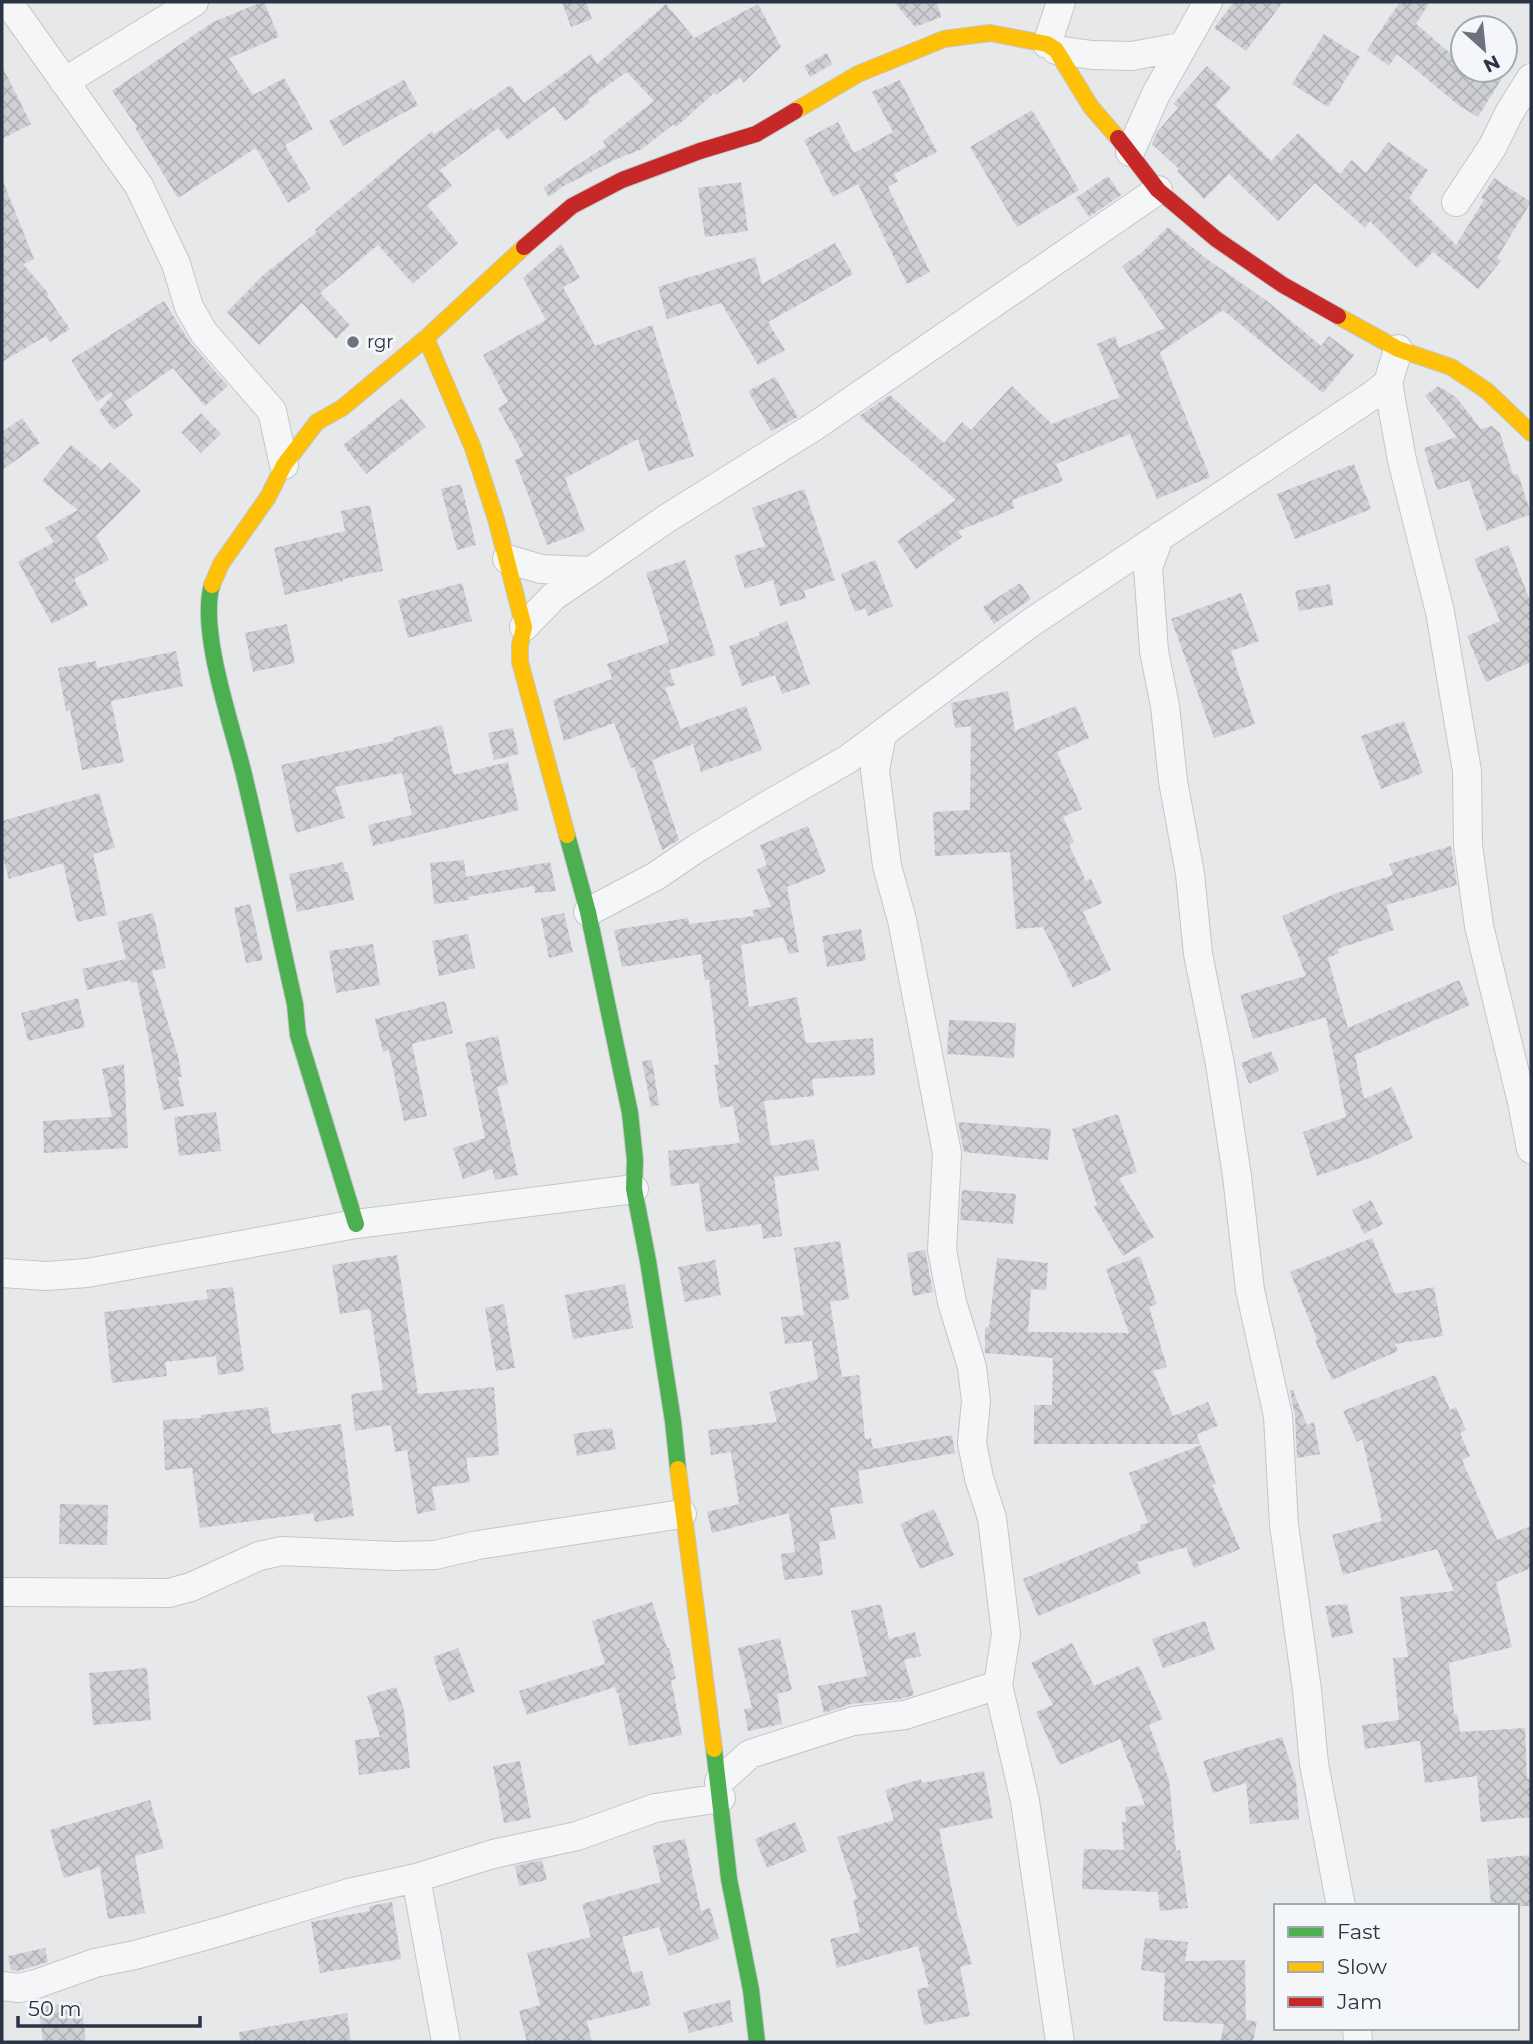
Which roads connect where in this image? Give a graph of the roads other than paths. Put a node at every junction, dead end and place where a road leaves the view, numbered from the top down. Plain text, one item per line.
1 (8, 2) edge
2 (194, 2) edge
3 (1061, 2) edge
4 (1208, 2) edge
5 (1051, 47) junction
6 (1180, 47) junction
7 (1531, 78) edge
8 (64, 82) junction
9 (1130, 152) junction
10 (1158, 190) junction
11 (1456, 202) dead end
12 (426, 338) junction
13 (1398, 349) junction
14 (1388, 383) junction
15 (272, 411) junction
16 (317, 422) junction
17 (1531, 433) edge
18 (284, 465) junction
19 (1160, 536) junction
20 (507, 559) junction
21 (591, 570) junction
22 (524, 626) junction
23 (882, 734) junction
24 (848, 759) junction
25 (875, 770) junction
26 (588, 912) junction
27 (1520, 1039) edge
28 (1531, 1149) edge
29 (634, 1189) junction
30 (356, 1224) junction
31 (2, 1273) edge
32 (682, 1514) junction
33 (2, 1592) edge
34 (998, 1685) junction
35 (714, 1743) junction
36 (750, 1754) junction
37 (720, 1790) junction
38 (416, 1878) junction
39 (1341, 1904) edge
40 (2, 1986) edge
41 (446, 2042) edge
42 (757, 2042) edge
43 (1060, 2042) edge

1 - 8 street
2 - 8 street
3 - 5 street
4 - 6 street
5 - 6 street
5 - 9 street
5 - 12 street
6 - 9 street
7 - 11 street
8 - 15 street
9 - 10 street
10 - 13 street
10 - 21 street
12 - 16 street
12 - 20 street
13 - 14 street
13 - 17 street
14 - 19 street
14 - 27 street
15 - 16 street
15 - 18 street
16 - 18 street
18 - 30 street
19 - 23 street
19 - 39 street
20 - 21 street
20 - 22 street
21 - 22 street
22 - 26 street
23 - 24 street
23 - 25 street
24 - 25 street
24 - 26 street
25 - 34 street
26 - 29 street
27 - 28 street
29 - 30 street
29 - 32 street
30 - 31 street
32 - 33 street
32 - 35 street
34 - 36 street
34 - 43 street
35 - 36 street
35 - 37 street
36 - 37 street
37 - 38 street
37 - 42 street
38 - 40 street
38 - 41 street

